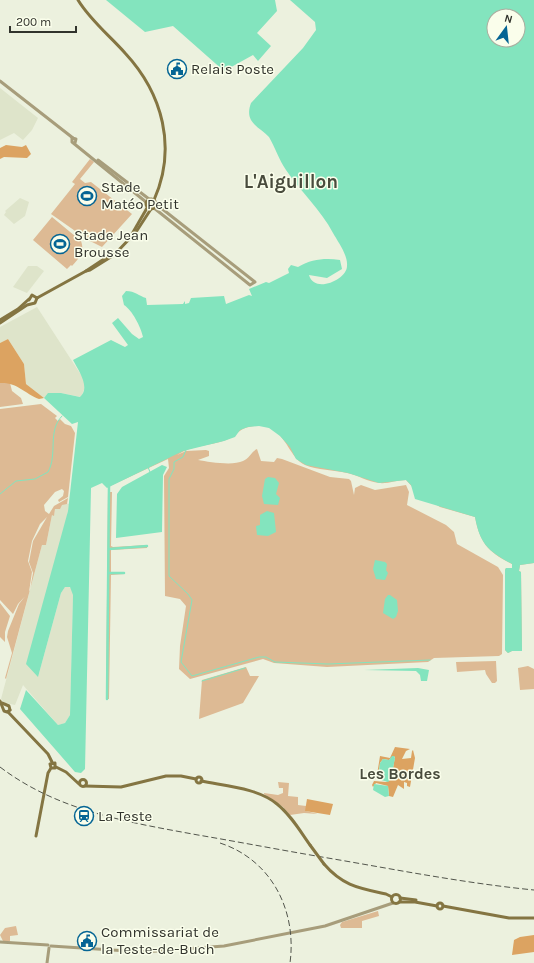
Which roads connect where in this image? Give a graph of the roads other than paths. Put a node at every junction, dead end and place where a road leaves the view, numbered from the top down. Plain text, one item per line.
1 (78, 0) edge
2 (0, 82) edge
3 (148, 201) junction
4 (155, 202) junction
5 (151, 209) junction
6 (37, 298) junction
7 (29, 299) junction
8 (31, 303) junction
9 (0, 322) edge
10 (3, 704) edge
11 (10, 712) junction
12 (52, 762) junction
13 (56, 767) junction
14 (51, 768) junction
15 (80, 782) junction
16 (86, 784) junction
17 (36, 836) dead end
18 (392, 898) junction
19 (400, 898) junction
20 (399, 902) junction
21 (393, 903) junction
22 (437, 905) junction
23 (534, 918) edge
24 (0, 942) edge
25 (49, 946) junction
26 (47, 963) edge

1 - 4 main road
2 - 3 street
3 - 4 main road
3 - 5 main road
4 - 5 main road
4 - 5 street
5 - 6 main road
6 - 7 main road
6 - 8 main road
7 - 8 main road
7 - 9 main road
8 - 9 main road
10 - 11 main road
10 - 11 main road
11 - 12 main road
12 - 13 main road
12 - 14 main road
13 - 14 main road
13 - 15 main road
14 - 17 main road
15 - 16 main road
15 - 16 main road
16 - 18 main road, bridge
18 - 19 main road
18 - 21 main road
19 - 20 main road
19 - 22 main road
20 - 21 main road
20 - 22 main road
21 - 25 street
22 - 23 main road
24 - 25 street
25 - 26 street

